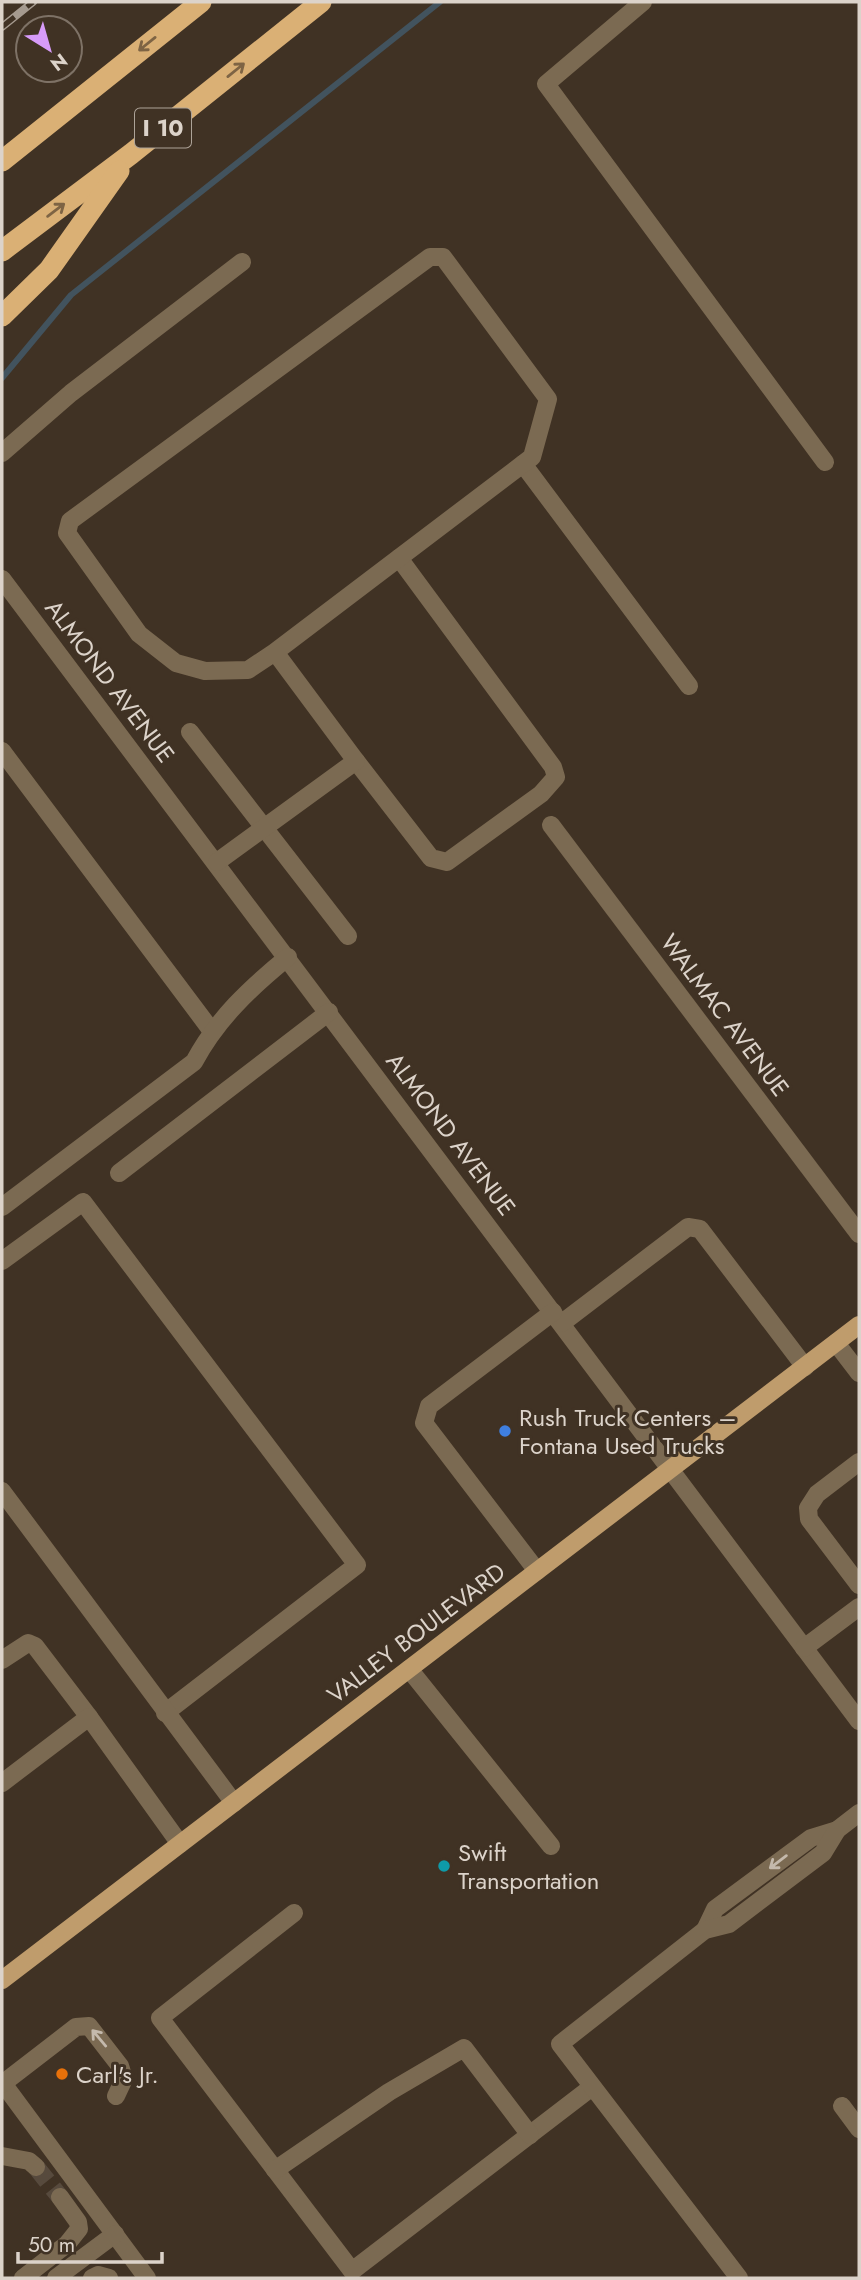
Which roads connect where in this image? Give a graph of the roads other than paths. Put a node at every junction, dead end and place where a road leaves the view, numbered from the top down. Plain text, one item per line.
1 (201, 2) edge
2 (321, 2) edge
3 (643, 2) edge
4 (131, 154) junction
5 (2, 160) edge
6 (2, 251) edge
7 (242, 262) dead end
8 (2, 316) edge
9 (2, 453) edge
10 (825, 462) dead end
11 (523, 464) junction
12 (399, 558) junction
13 (2, 579) edge
14 (275, 652) junction
15 (689, 686) dead end
16 (190, 732) dead end
17 (2, 751) edge
18 (356, 761) junction
19 (551, 825) dead end
20 (264, 828) junction
21 (217, 862) junction
22 (348, 936) dead end
23 (288, 957) junction
24 (329, 1012) junction
25 (211, 1030) junction
26 (119, 1173) dead end
27 (2, 1207) edge
28 (859, 1234) edge
29 (2, 1261) edge
30 (558, 1318) junction
31 (859, 1325) edge
32 (836, 1343) junction
33 (805, 1367) junction
34 (859, 1373) edge
35 (859, 1462) edge
36 (671, 1469) junction
37 (2, 1491) edge
38 (537, 1572) junction
39 (859, 1585) edge
40 (859, 1607) edge
41 (804, 1648) junction
42 (2, 1660) edge
43 (409, 1669) junction
44 (165, 1713) junction
45 (89, 1717) junction
46 (859, 1721) edge
47 (2, 1783) edge
48 (234, 1802) junction
49 (859, 1813) edge
50 (180, 1844) junction
51 (551, 1846) dead end
52 (294, 1913) dead end
53 (2, 1980) edge
54 (2, 2083) edge
55 (592, 2087) junction
56 (116, 2096) dead end
57 (842, 2106) dead end
58 (859, 2129) edge
59 (530, 2135) junction
60 (2, 2156) edge
61 (36, 2167) tunnel mouth
62 (275, 2170) junction
63 (60, 2197) tunnel mouth
64 (115, 2234) junction
65 (23, 2278) edge
66 (56, 2278) edge
67 (92, 2278) edge
68 (109, 2278) edge
69 (147, 2278) edge
70 (739, 2278) edge

1 -> 5 highway
4 -> 2 highway, I 10
3 - 10 street
6 -> 4 highway, I 10
4 - 8 highway
7 - 9 street
11 - 12 street
11 - 14 street
11 - 15 street
12 - 14 street
12 - 18 street
13 - 21 street, ALMOND AVENUE
14 - 18 street
16 - 20 street
17 - 25 street
18 - 20 street
19 - 28 street, WALMAC AVENUE
20 - 21 street
20 - 22 street
21 - 23 street, ALMOND AVENUE
23 - 24 street, ALMOND AVENUE
23 - 25 street
24 - 26 street
24 - 30 street, ALMOND AVENUE
25 - 27 street
29 - 44 street
30 - 33 street
30 - 36 street, ALMOND AVENUE
30 - 38 street
31 - 32 main road, VALLEY BOULEVARD
32 - 33 main road, VALLEY BOULEVARD
32 - 34 street
33 - 36 main road, VALLEY BOULEVARD
35 - 39 street
36 - 38 main road, VALLEY BOULEVARD
36 - 41 street, ALMOND AVENUE
37 - 44 street
38 - 43 main road, VALLEY BOULEVARD
40 - 41 street
41 - 46 street, ALMOND AVENUE
42 - 45 street
43 - 48 main road, VALLEY BOULEVARD
43 - 51 street
44 - 48 street
45 - 47 street
45 - 50 street
48 - 50 main road, VALLEY BOULEVARD
49 - 55 street
50 - 53 main road, VALLEY BOULEVARD
52 - 62 street
56 -> 54 street
54 - 64 street
55 - 59 street
55 - 70 street
57 - 58 street
59 - 62 street
59 - 62 street
60 - 61 street
63 - 65 street
64 - 66 street
64 - 69 street
67 - 68 street

